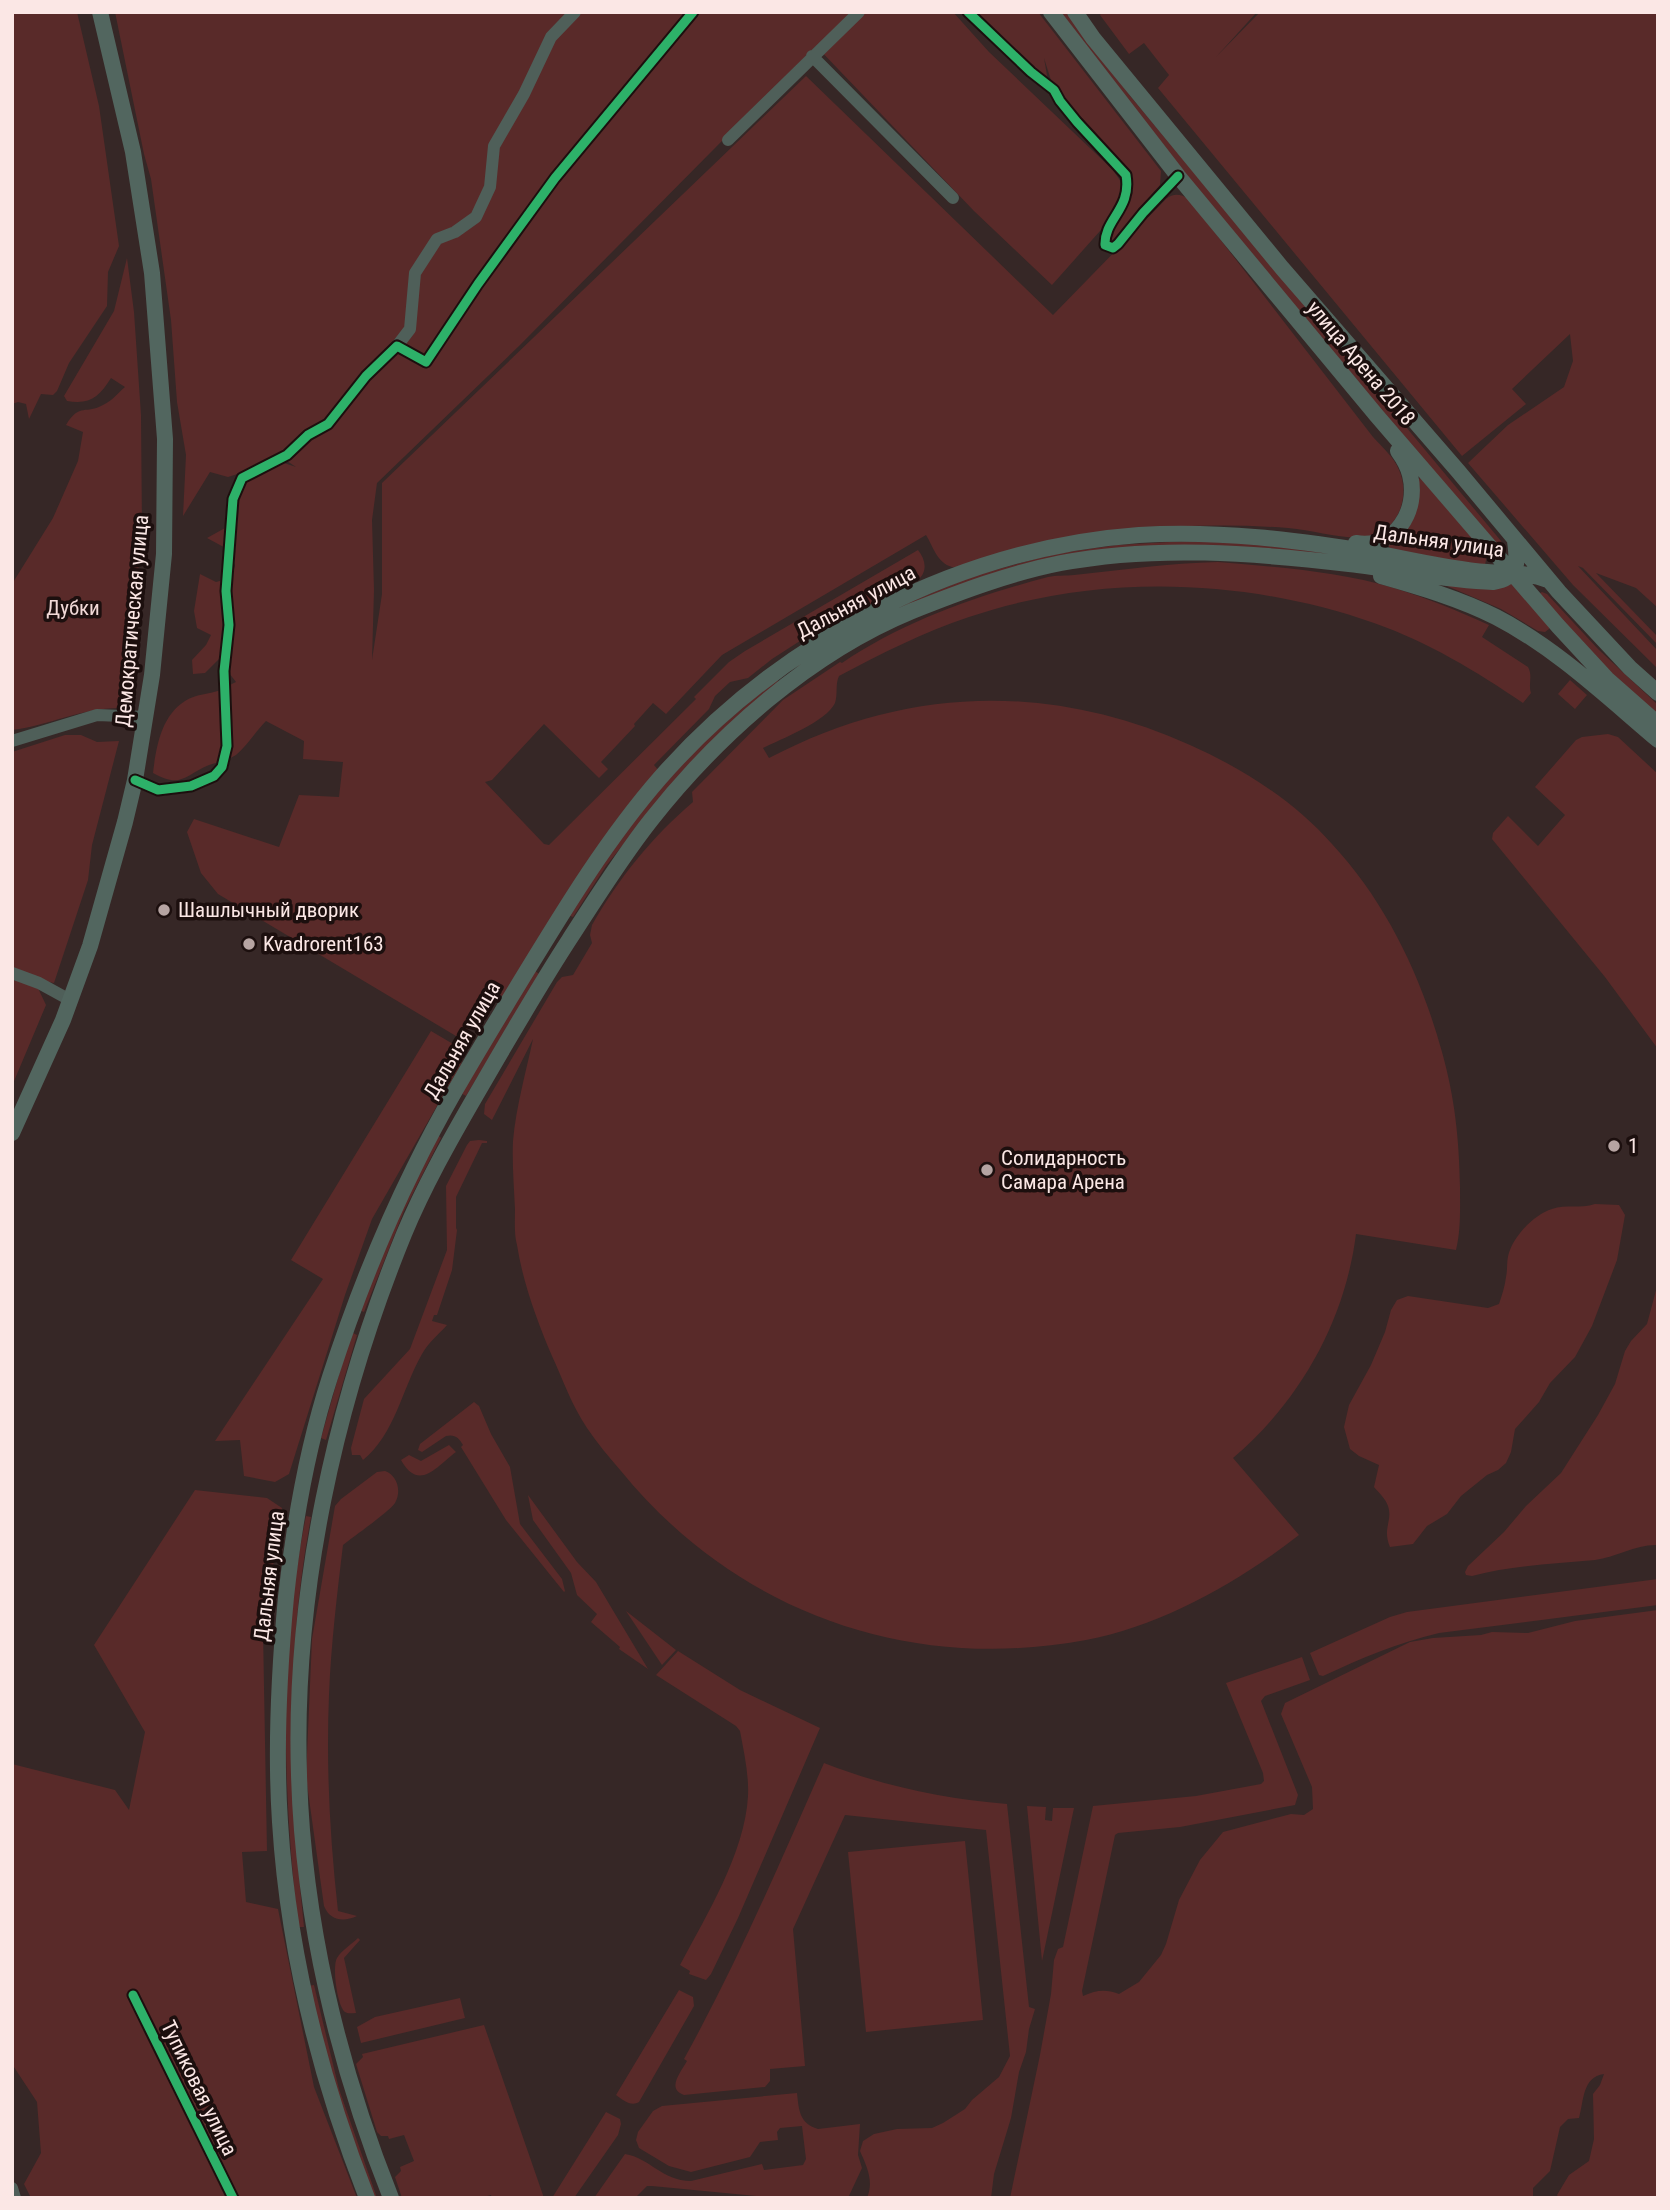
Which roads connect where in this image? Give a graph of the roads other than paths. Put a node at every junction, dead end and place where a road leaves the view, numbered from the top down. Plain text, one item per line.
1 (100, 12) edge
2 (575, 12) edge
3 (694, 12) edge
4 (859, 12) edge
5 (968, 12) edge
6 (1051, 12) edge
7 (1075, 12) edge
8 (812, 56) junction
9 (728, 140) dead end
10 (1178, 176) junction
11 (953, 198) dead end
12 (397, 346) junction
13 (1377, 416) junction
14 (1232, 535) junction
15 (1515, 541) junction
16 (1293, 558) junction
17 (1512, 573) junction
18 (1548, 580) junction
19 (789, 673) junction
20 (1658, 693) edge
21 (146, 717) junction
22 (1658, 724) edge
23 (1658, 740) edge
24 (12, 741) edge
25 (135, 780) junction
26 (549, 935) junction
27 (565, 946) junction
28 (12, 973) edge
29 (70, 1000) junction
30 (446, 1110) junction
31 (462, 1120) junction
32 (12, 1133) edge
33 (351, 1319) junction
34 (369, 1326) junction
35 (305, 1473) junction
36 (328, 1477) junction
37 (317, 1940) junction
38 (295, 1944) junction
39 (134, 1995) dead end
40 (12, 2188) edge
41 (15, 2198) edge
42 (233, 2198) edge
43 (368, 2198) edge
44 (391, 2198) edge

1 - 21 main road, Демократическая улица
2 - 12 street
3 - 12 street
4 - 8 street
5 - 10 street
6 - 10 main road, улица Арена 2018
7 - 15 main road, улица Арена 2018
8 - 9 street
8 - 11 street
10 - 13 main road, улица Арена 2018
12 - 25 street
13 - 14 main road
13 - 17 main road, улица Арена 2018
14 - 17 main road, Дальняя улица
14 - 19 main road, Дальняя улица
15 - 17 main road
15 - 18 main road, улица Арена 2018
16 - 17 main road, Дальняя улица
16 - 19 main road, Дальняя улица
16 - 23 main road
17 - 18 main road
17 - 22 main road, улица Арена 2018
18 - 20 main road, улица Арена 2018
19 - 26 main road, Дальняя улица
19 - 27 main road, Дальняя улица
21 - 24 street
21 - 25 main road, Демократическая улица
25 - 29 main road, Демократическая улица
26 - 27 main road
26 - 30 main road, Дальняя улица
27 - 31 main road, Дальняя улица
28 - 29 street
29 - 32 main road, Демократическая улица
30 - 31 main road
30 - 33 main road, Дальняя улица
31 - 34 main road, Дальняя улица
33 - 34 main road
33 - 35 main road, Дальняя улица
34 - 36 main road, Дальняя улица
35 - 36 main road
35 - 38 main road, Дальняя улица
36 - 37 main road, Дальняя улица
37 - 38 main road
37 - 44 main road, Дальняя улица
38 - 43 main road, Дальняя улица
39 - 42 street, Тупиковая улица
40 - 41 street

